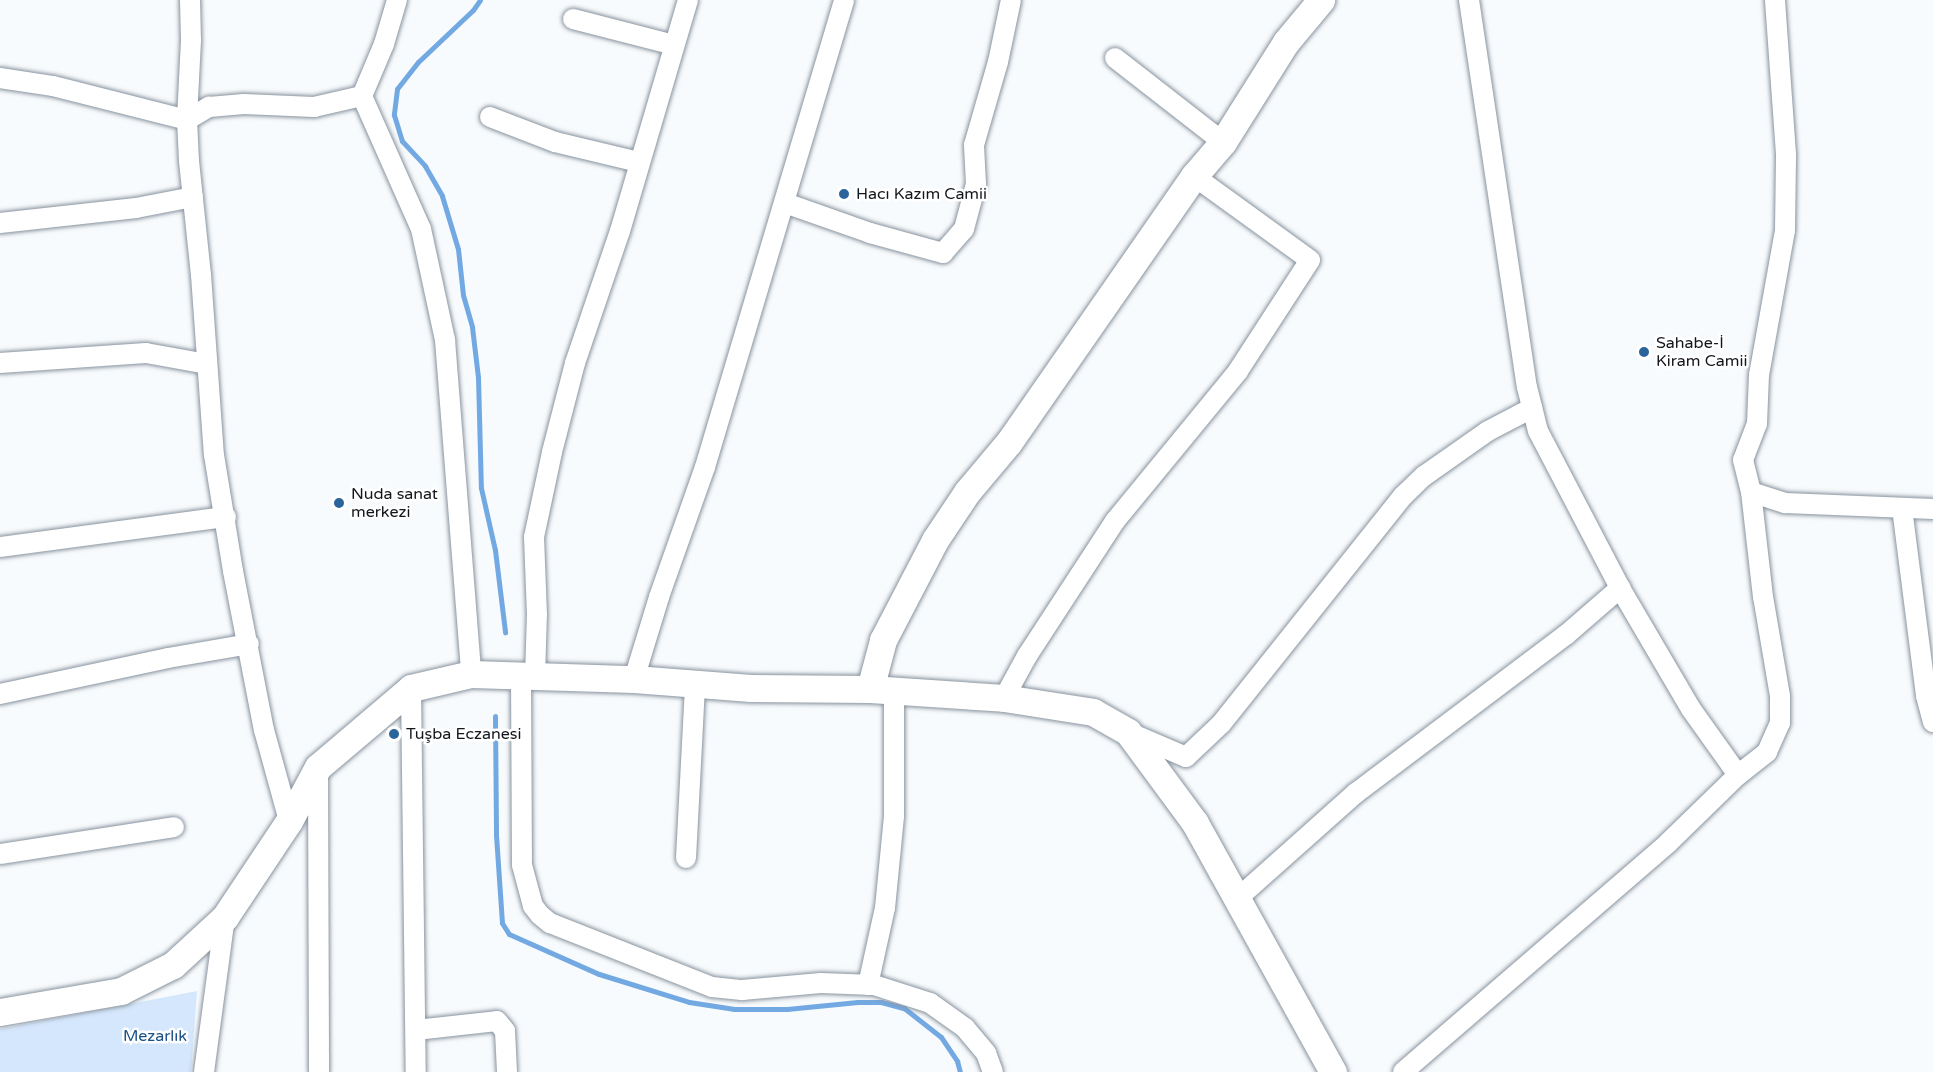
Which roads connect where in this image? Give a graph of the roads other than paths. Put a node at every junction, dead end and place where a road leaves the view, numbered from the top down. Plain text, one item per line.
1 (190, 0) edge
2 (397, 0) edge
3 (688, 0) edge
4 (844, 0) edge
5 (1011, 0) edge
6 (1321, 0) edge
7 (1469, 0) edge
8 (1775, 0) edge
9 (573, 19) dead end
10 (674, 45) junction
11 (1115, 57) dead end
12 (0, 78) edge
13 (362, 96) junction
14 (490, 117) dead end
15 (187, 120) junction
16 (1223, 142) junction
17 (639, 162) junction
18 (1194, 176) junction
19 (193, 197) junction
20 (785, 203) junction
21 (0, 223) edge
22 (0, 363) edge
23 (207, 364) junction
24 (1532, 408) junction
25 (1751, 492) junction
26 (1902, 508) junction
27 (1933, 509) edge
28 (226, 517) junction
29 (0, 547) edge
30 (1620, 588) junction
31 (249, 644) junction
32 (471, 674) junction
33 (528, 676) junction
34 (634, 679) junction
35 (695, 684) junction
36 (411, 688) junction
37 (882, 690) junction
38 (0, 694) edge
39 (1930, 695) edge
40 (1004, 698) junction
41 (1933, 722) edge
42 (1128, 732) junction
43 (318, 767) junction
44 (1738, 775) junction
45 (289, 821) junction
46 (174, 827) dead end
47 (0, 854) edge
48 (687, 858) dead end
49 (1239, 898) junction
50 (225, 916) junction
51 (868, 985) junction
52 (0, 1012) edge
53 (416, 1030) junction
54 (204, 1072) edge
55 (319, 1072) edge
56 (416, 1072) edge
57 (507, 1072) edge
58 (993, 1072) edge
59 (1333, 1072) edge
60 (1403, 1072) edge

1 - 15 street
2 - 13 street
3 - 10 street
4 - 20 street
5 - 20 street
6 - 16 street
7 - 24 street
8 - 25 street
9 - 10 street
10 - 17 street
11 - 16 street
12 - 15 street
13 - 15 street
13 - 32 street
14 - 17 street
15 - 19 street
16 - 18 street
17 - 33 street
18 - 37 street
18 - 40 street
19 - 21 street
19 - 23 street
20 - 34 street
22 - 23 street
23 - 28 street
24 - 30 street
24 - 42 street
25 - 26 street
25 - 44 street
26 - 27 street
26 - 39 street
28 - 29 street
28 - 31 street
30 - 44 street
30 - 49 street
31 - 38 street
31 - 45 street
32 - 33 street
32 - 36 street
33 - 34 street
33 - 51 street
34 - 35 street
35 - 37 street
35 - 48 street
36 - 43 street
36 - 53 street
37 - 40 street
37 - 51 street
39 - 41 street
40 - 42 street
42 - 49 street
43 - 45 street
43 - 55 street
44 - 60 street
45 - 50 street
46 - 47 street
49 - 59 street
50 - 52 street
50 - 54 street
51 - 58 street
53 - 56 street
53 - 57 street

